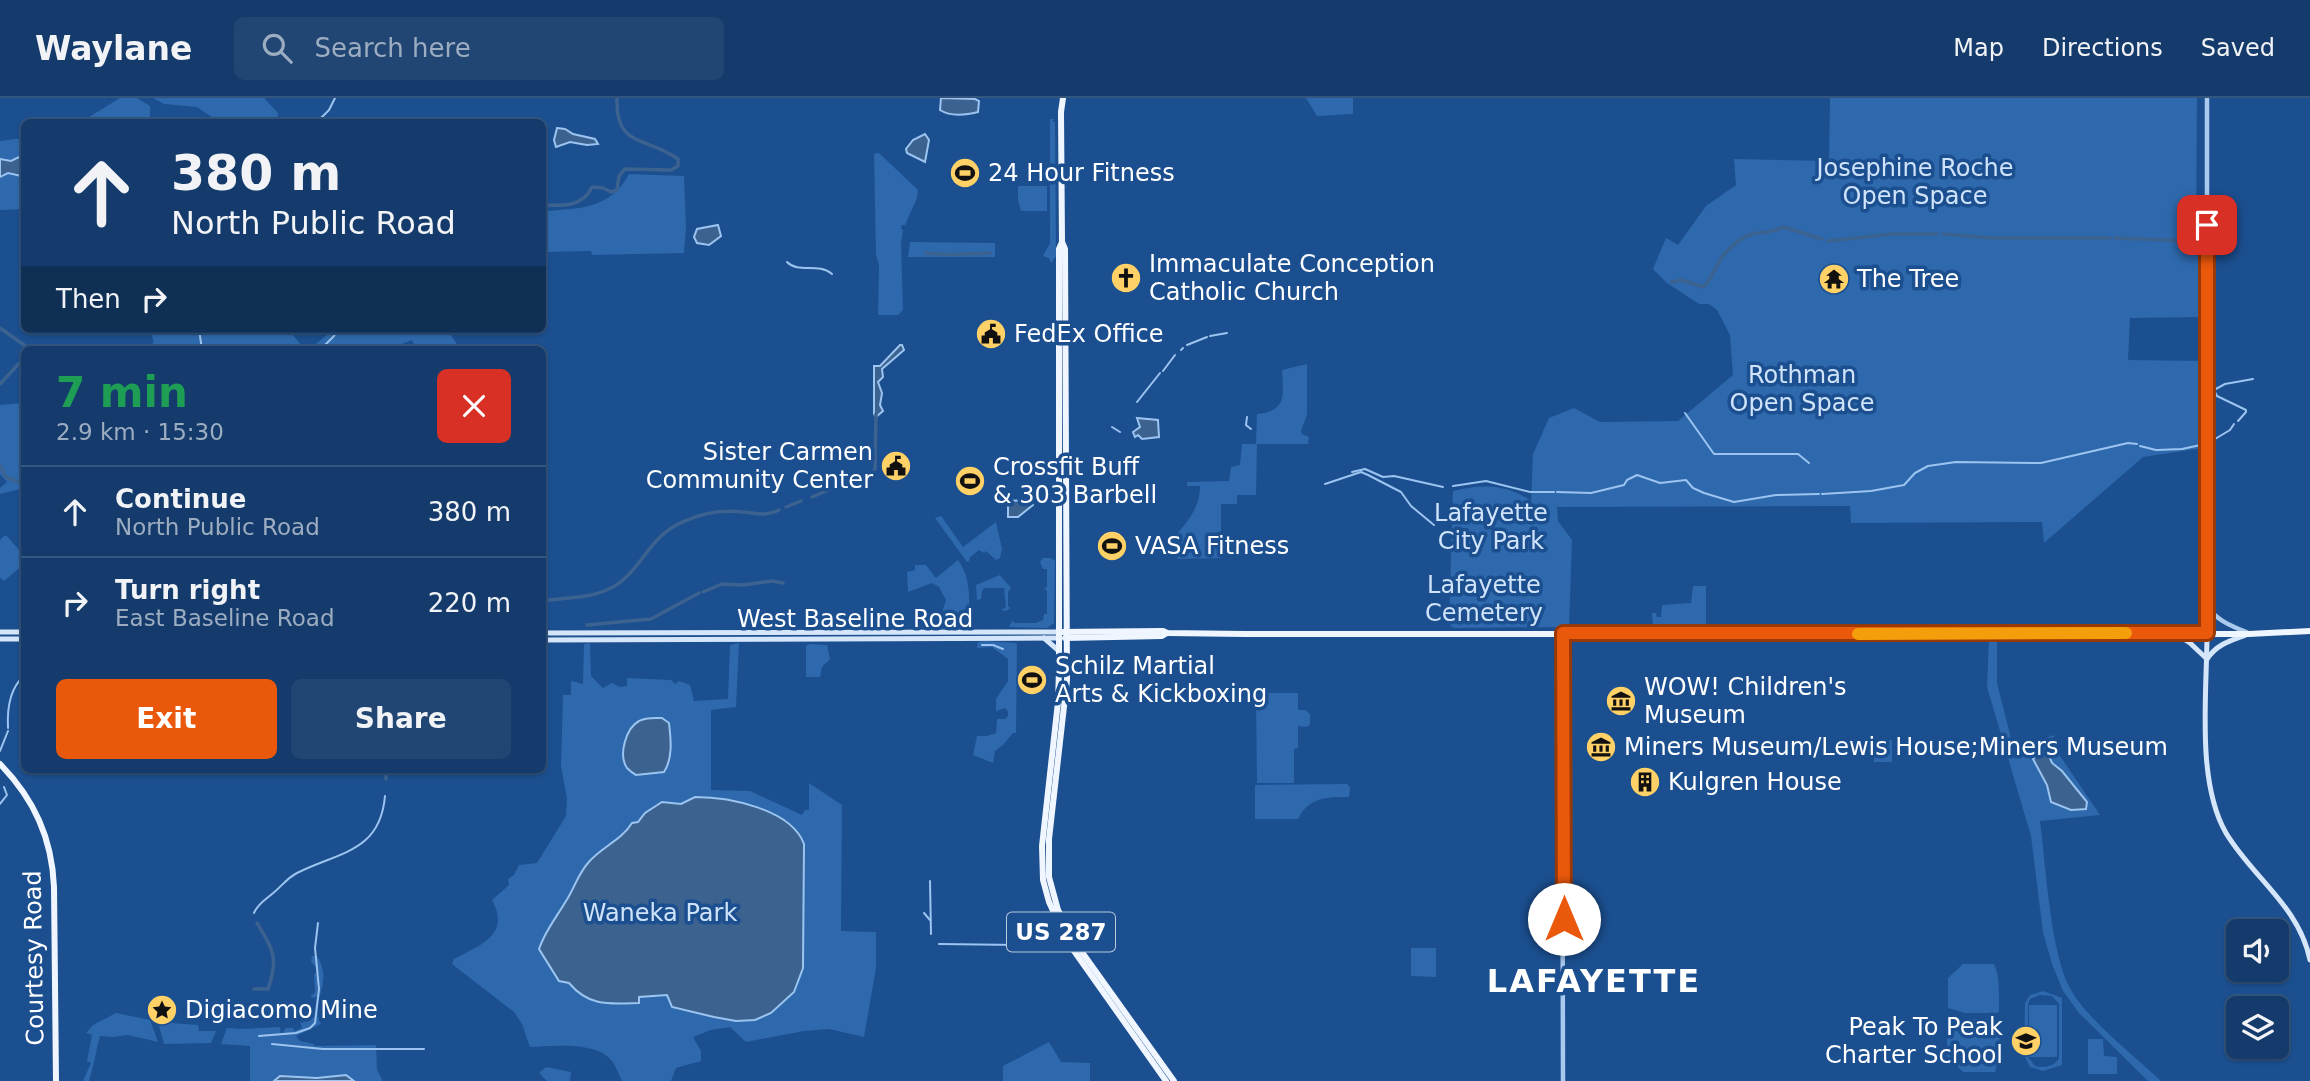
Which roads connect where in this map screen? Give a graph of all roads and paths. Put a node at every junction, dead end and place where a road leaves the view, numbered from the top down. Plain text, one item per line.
1 (1063, 98) edge
2 (2207, 98) edge
3 (2207, 606) junction
4 (1063, 619) junction
5 (2310, 631) edge
6 (0, 632) edge
7 (21, 632) edge
8 (546, 633) edge
9 (1563, 633) junction
10 (2173, 633) junction
11 (2207, 633) junction
12 (2249, 634) junction
13 (1046, 635) junction
14 (1063, 635) junction
15 (1080, 635) junction
16 (670, 636) junction
17 (0, 639) edge
18 (21, 639) edge
19 (546, 640) edge
20 (1063, 650) junction
21 (2207, 659) junction
22 (0, 764) edge
23 (2310, 960) edge
24 (56, 1081) edge
25 (1166, 1081) edge
26 (1174, 1081) edge
27 (1563, 1081) edge

1 - 4 main road, US 287
2 - 3 street
3 - 11 street
3 - 12 street
4 - 13 main road
4 - 14 main road, US 287
4 - 15 main road
5 - 12 main road, West Baseline Road
6 - 7 main road
8 - 16 main road, West Baseline Road
9 - 10 main road, West Baseline Road
9 - 15 main road, West Baseline Road
9 - 27 street
10 - 11 main road, West Baseline Road
10 - 21 main road
11 - 12 main road, West Baseline Road
11 - 21 main road
12 - 21 main road
13 - 14 main road, West Baseline Road
13 - 16 main road, West Baseline Road
13 - 20 main road
14 - 15 main road, West Baseline Road
14 - 20 main road, US 287
15 - 20 main road
16 - 19 main road, West Baseline Road
17 - 18 main road
20 - 25 main road, US 287
20 - 26 main road, US 287
21 - 23 main road
22 - 24 main road, Courtesy Road

